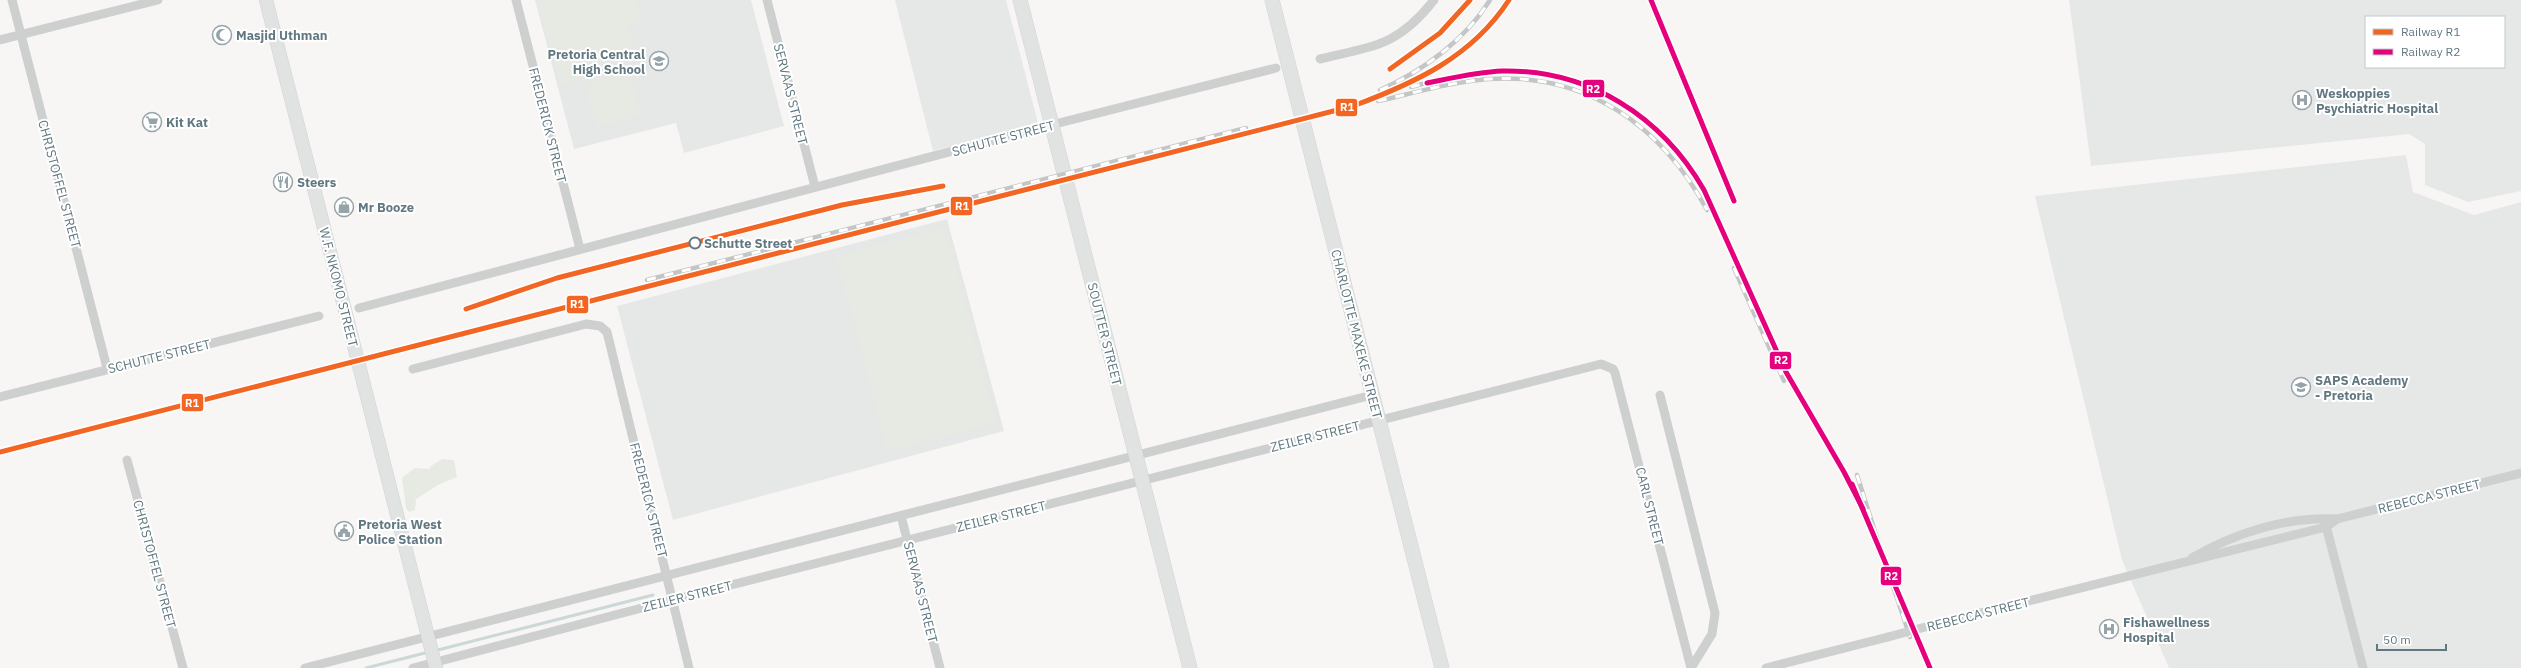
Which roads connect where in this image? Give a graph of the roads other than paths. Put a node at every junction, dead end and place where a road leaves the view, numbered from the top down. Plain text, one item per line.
1 (12, 0) edge
2 (158, 0) edge
3 (266, 0) edge
4 (516, 0) edge
5 (767, 0) edge
6 (1020, 0) edge
7 (1272, 0) edge
8 (1434, 0) edge
9 (21, 35) junction
10 (0, 40) edge
11 (1320, 59) dead end
12 (1276, 68) dead end
13 (1051, 125) junction
14 (815, 187) junction
15 (580, 249) junction
16 (359, 308) dead end
17 (319, 316) dead end
18 (1590, 367) joint
19 (108, 368) junction
20 (413, 369) dead end
21 (1372, 395) junction
22 (1660, 395) dead end
23 (0, 397) edge
24 (1378, 419) junction
25 (1136, 456) junction
26 (127, 460) dead end
27 (2521, 473) edge
28 (1142, 480) junction
29 (901, 516) junction
30 (2325, 522) junction
31 (908, 540) junction
32 (2189, 560) junction
33 (668, 576) junction
34 (672, 600) junction
35 (428, 639) junction
36 (435, 664) edge
37 (183, 668) edge
38 (305, 668) edge
39 (413, 668) edge
40 (689, 668) edge
41 (940, 668) edge
42 (1190, 668) edge
43 (1442, 668) edge
44 (1766, 668) edge
45 (2363, 668) edge

1 - 9 street, CHRISTOFFEL STREET
2 - 9 street
3 - 35 main road, W.F. NKOMO STREET
4 - 15 street, FREDERICK STREET
5 - 14 street, SERVAAS STREET
6 - 13 main road, SOUTTER STREET
7 - 21 main road, CHARLOTTE MAXEKE STREET
8 - 11 street
9 - 10 street
9 - 19 street, CHRISTOFFEL STREET
12 - 13 street, SCHUTTE STREET
13 - 14 street, SCHUTTE STREET
13 - 25 main road, SOUTTER STREET
14 - 15 street, SCHUTTE STREET
15 - 16 street, SCHUTTE STREET
17 - 19 street, SCHUTTE STREET
18 - 22 street, CARL STREET
18 - 24 street, ZEILER STREET
19 - 23 street, SCHUTTE STREET
20 - 33 street, FREDERICK STREET
21 - 24 main road, CHARLOTTE MAXEKE STREET
21 - 25 street, ZEILER STREET
24 - 28 street, ZEILER STREET
24 - 43 main road, CHARLOTTE MAXEKE STREET
25 - 28 main road, SOUTTER STREET
25 - 29 street, ZEILER STREET
26 - 37 street, CHRISTOFFEL STREET
27 - 30 street, REBECCA STREET
28 - 31 street, ZEILER STREET
28 - 42 main road, SOUTTER STREET
29 - 31 street, SERVAAS STREET
29 - 33 street, ZEILER STREET
30 - 32 street, REBECCA STREET
30 - 32 street, REBECCA STREET
30 - 45 street
31 - 34 street, ZEILER STREET
31 - 41 street, SERVAAS STREET
32 - 44 street, REBECCA STREET, bridge
33 - 34 street, FREDERICK STREET
33 - 35 street, ZEILER STREET
34 - 36 street, ZEILER STREET
34 - 40 street, FREDERICK STREET
35 - 36 main road, W.F. NKOMO STREET
35 - 38 street, ZEILER STREET
36 - 39 street, ZEILER STREET

